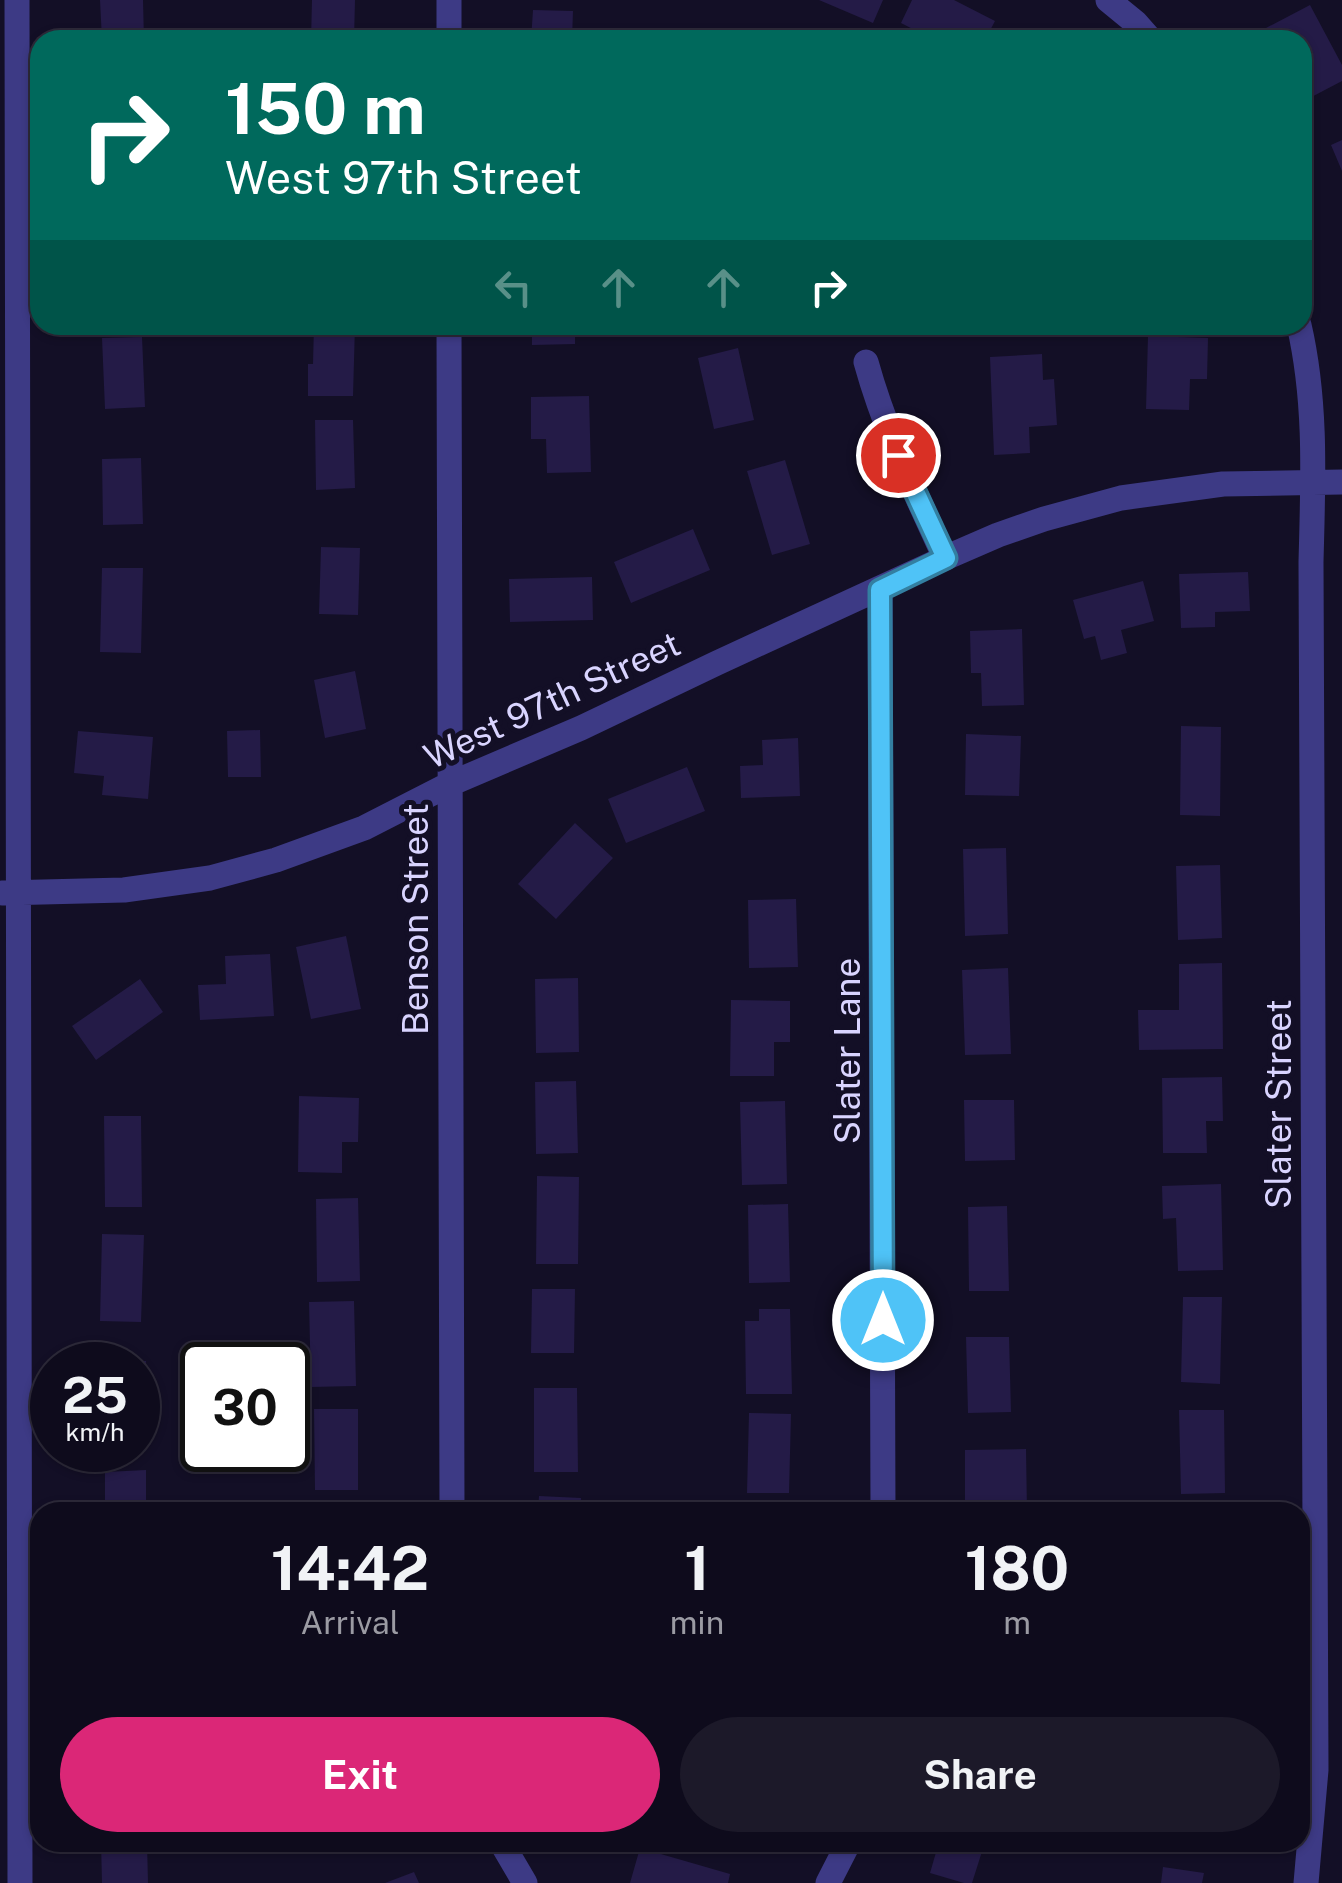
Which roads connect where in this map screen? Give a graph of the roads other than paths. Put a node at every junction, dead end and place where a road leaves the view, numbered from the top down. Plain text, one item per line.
1 (17, 0) edge
2 (449, 0) edge
3 (1108, 0) edge
4 (449, 30) edge
5 (1142, 30) edge
6 (449, 335) edge
7 (1302, 335) edge
8 (866, 362) dead end
9 (1313, 482) junction
10 (1342, 482) edge
11 (946, 558) junction
12 (880, 590) junction
13 (450, 784) junction
14 (8, 894) edge
15 (452, 1502) edge
16 (884, 1502) edge
17 (1310, 1849) edge
18 (508, 1852) edge
19 (844, 1852) edge
20 (1310, 1852) edge
21 (20, 1883) edge
22 (525, 1883) edge
23 (828, 1883) edge
24 (1306, 1883) edge

1 - 14 street
2 - 4 street
3 - 5 street
6 - 13 street, Benson Street
7 - 9 street, Slater Street
8 - 11 street
9 - 10 street, West 97th Street
9 - 11 street, West 97th Street
9 - 17 street, Slater Street
11 - 12 street, West 97th Street
12 - 13 street, West 97th Street
12 - 16 street, Slater Lane
13 - 14 street, West 97th Street
13 - 15 street, Benson Street
14 - 21 street
18 - 22 street
19 - 23 street
20 - 24 street, Slater Street

